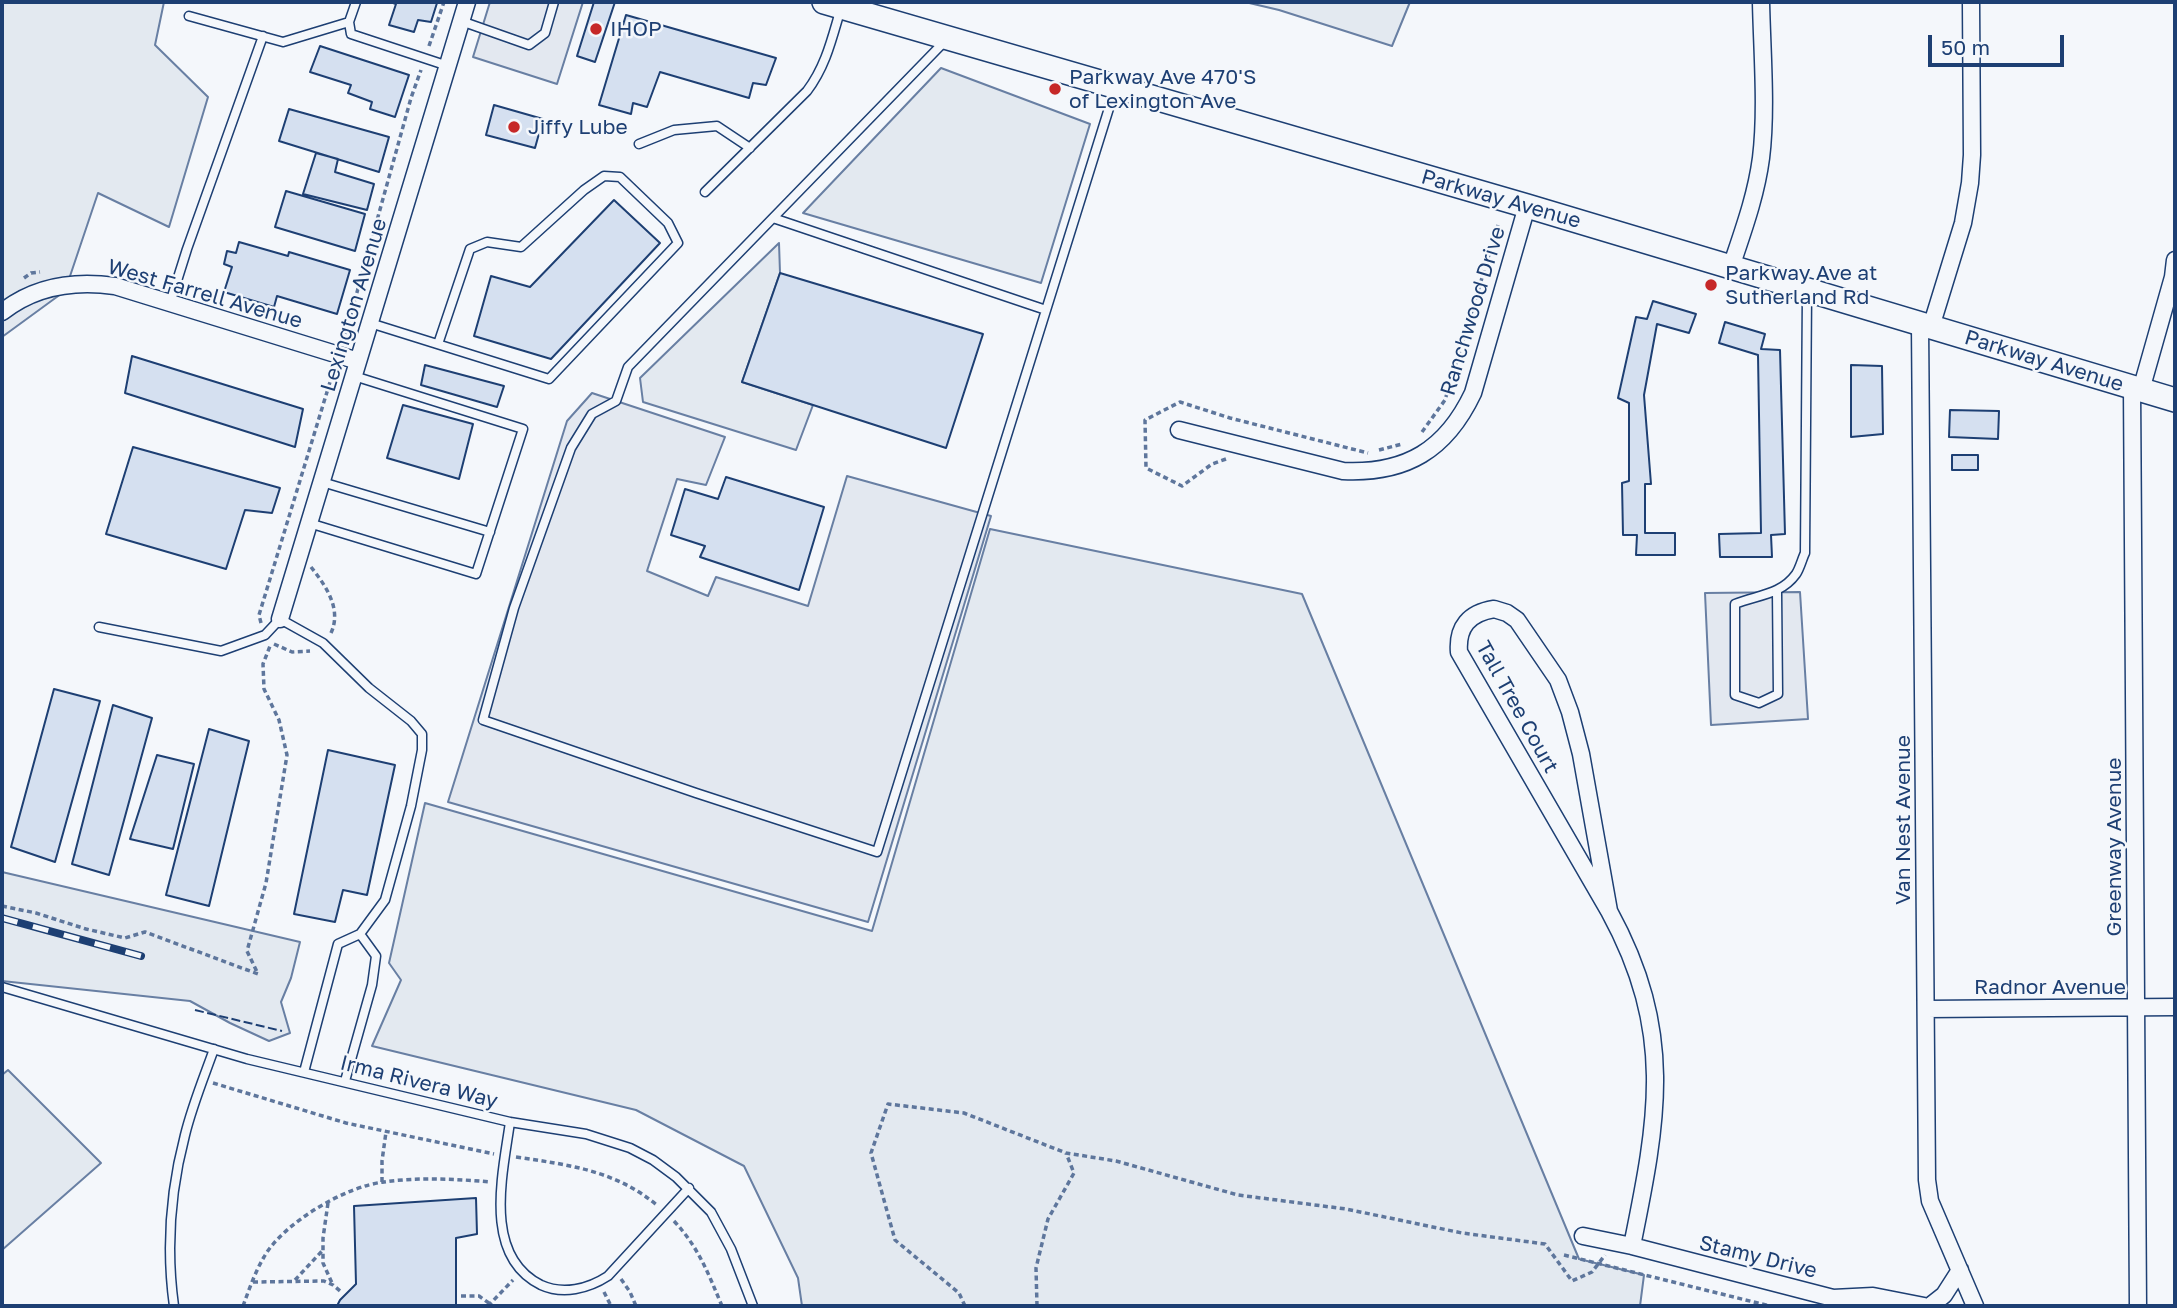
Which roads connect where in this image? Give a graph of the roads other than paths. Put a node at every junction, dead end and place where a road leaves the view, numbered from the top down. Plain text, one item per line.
1 (356, 2) edge
2 (467, 2) edge
3 (554, 2) edge
4 (1761, 2) edge
5 (1971, 2) edge
6 (836, 3) edge
7 (189, 16) dead end
8 (461, 21) junction
9 (349, 22) junction
10 (263, 36) junction
11 (948, 38) junction
12 (448, 66) junction
13 (1116, 86) junction
14 (639, 144) dead end
15 (750, 148) junction
16 (705, 192) dead end
17 (1527, 206) junction
18 (773, 218) junction
19 (2175, 260) edge
20 (1731, 267) junction
21 (1807, 290) junction
22 (170, 303) junction
23 (1046, 310) junction
24 (2, 312) edge
25 (370, 323) junction
26 (1925, 325) junction
27 (438, 344) junction
28 (356, 368) junction
29 (2137, 389) junction
30 (2175, 400) edge
31 (1180, 430) dead end
32 (321, 482) junction
33 (309, 523) junction
34 (490, 532) junction
35 (1777, 592) junction
36 (280, 619) junction
37 (99, 627) dead end
38 (1609, 911) junction
39 (360, 934) junction
40 (2, 987) edge
41 (2175, 1007) edge
42 (2136, 1008) junction
43 (1926, 1009) junction
44 (214, 1049) junction
45 (304, 1072) junction
46 (345, 1081) junction
47 (510, 1122) junction
48 (689, 1188) junction
49 (1583, 1236) dead end
50 (1632, 1246) junction
51 (1960, 1270) junction
52 (1833, 1298) junction
53 (174, 1306) edge
54 (753, 1306) edge
55 (1849, 1306) edge
56 (1924, 1306) edge
57 (1930, 1306) edge
58 (1975, 1306) edge
59 (2137, 1306) edge

1 - 9 lane
2 - 8 street, Lexington Avenue
3 - 8 lane
4 - 20 street
5 - 26 street, Van Nest Avenue
6 - 11 main road, Parkway Avenue
6 - 15 lane
7 - 10 lane
8 - 12 street, Lexington Avenue
9 - 10 lane
9 - 12 lane
10 - 22 lane
11 - 13 main road, Parkway Avenue
11 - 18 lane
12 - 25 street, Lexington Avenue
13 - 17 main road, Parkway Avenue
13 - 23 lane
14 - 15 lane
15 - 16 lane
17 - 20 main road, Parkway Avenue
17 - 31 street, Ranchwood Drive
18 - 23 lane
18 - 23 lane
19 - 29 street, Greenway Avenue
20 - 21 main road, Parkway Avenue
21 - 26 main road, Parkway Avenue
21 - 35 lane
22 - 24 street, West Farrell Avenue
22 - 28 street, West Farrell Avenue
25 - 27 lane
25 - 28 street, Lexington Avenue
26 - 29 main road, Parkway Avenue
26 - 43 street, Van Nest Avenue
27 - 27 lane
28 - 32 street, Lexington Avenue
28 - 34 lane
29 - 30 main road, Parkway Avenue
29 - 42 street, Greenway Avenue
32 - 33 street, Lexington Avenue
32 - 34 lane
33 - 34 lane
33 - 36 street, Lexington Avenue
35 - 35 lane
36 - 37 lane
36 - 39 lane
38 - 38 street, Tall Tree Court
38 - 50 street, Tall Tree Court
39 - 45 lane
39 - 46 lane
40 - 44 lane, Irma Rivera Way
41 - 42 street, Radnor Avenue
42 - 43 street, Radnor Avenue
42 - 59 street, Greenway Avenue
43 - 51 street, Van Nest Avenue
44 - 45 lane, Irma Rivera Way
44 - 53 lane
45 - 46 lane, Irma Rivera Way
46 - 47 lane, Irma Rivera Way
47 - 48 lane, Irma Rivera Way
47 - 48 lane
48 - 54 lane, Irma Rivera Way
49 - 50 street, Stamy Drive
50 - 52 street, Stamy Drive
51 - 57 street
51 - 58 street, Van Nest Avenue
52 - 55 street
52 - 56 street, Stamy Drive

